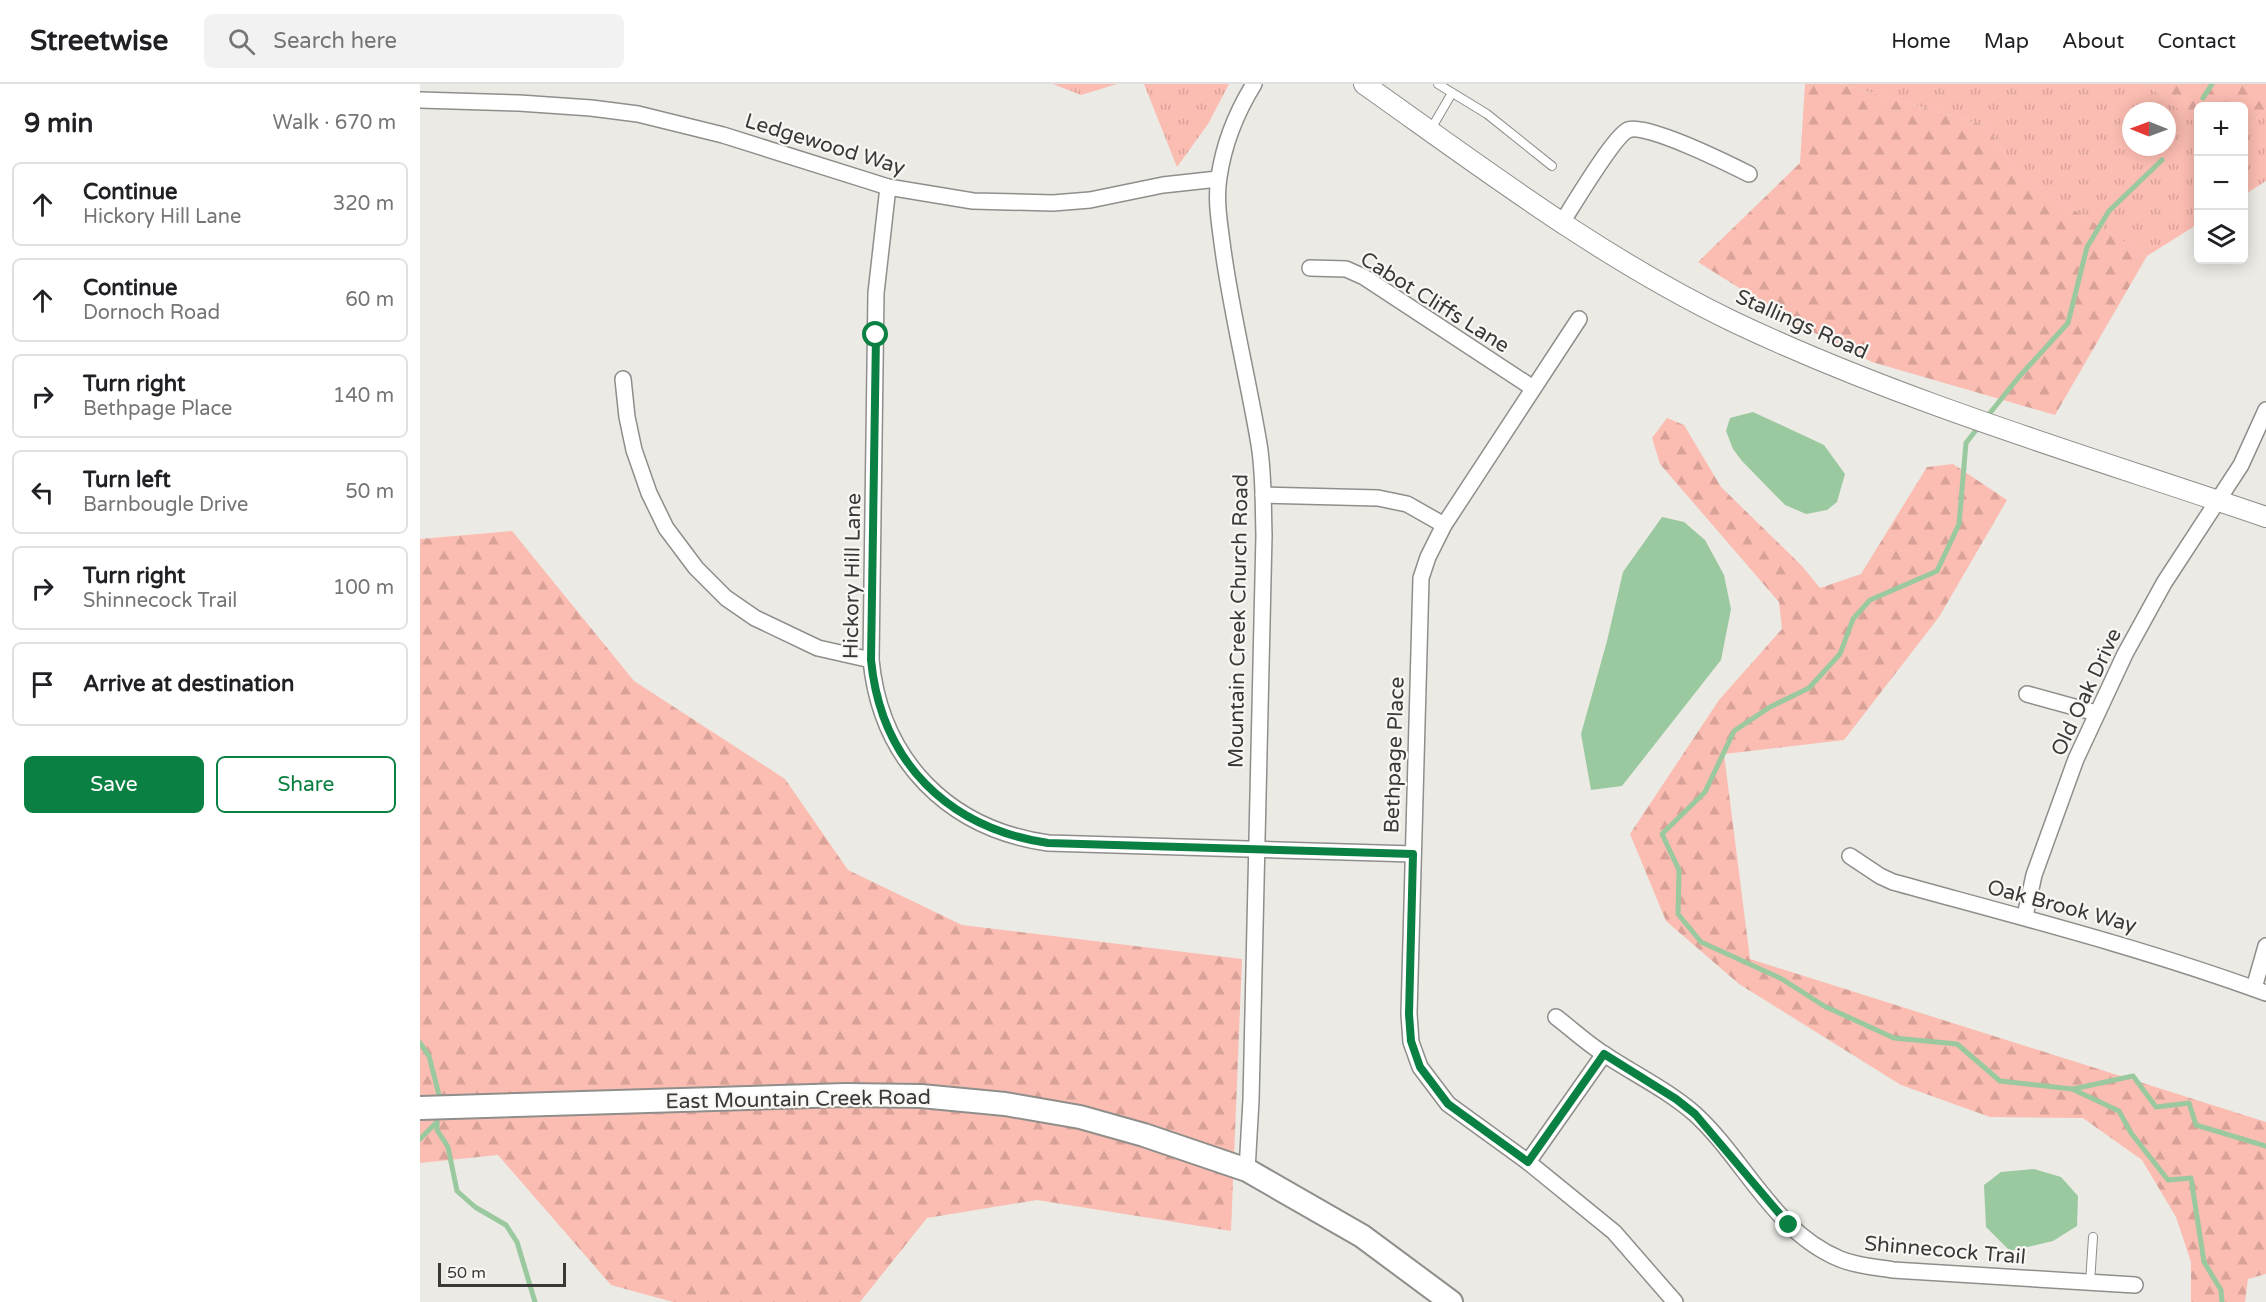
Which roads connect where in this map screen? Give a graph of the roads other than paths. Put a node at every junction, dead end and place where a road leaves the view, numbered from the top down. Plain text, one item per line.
1 (1254, 84) edge
2 (1365, 84) edge
3 (1438, 84) edge
4 (1452, 93) junction
5 (420, 100) edge
6 (1430, 131) junction
7 (1552, 166) dead end
8 (1749, 174) dead end
9 (1218, 179) junction
10 (888, 187) junction
11 (1561, 224) junction
12 (1310, 268) dead end
13 (1579, 319) dead end
14 (624, 379) dead end
15 (1533, 388) junction
16 (2266, 410) edge
17 (1263, 495) junction
18 (2217, 500) junction
19 (2266, 517) edge
20 (1444, 525) junction
21 (871, 660) junction
22 (2027, 694) dead end
23 (2096, 713) junction
24 (1256, 850) junction
25 (1413, 854) junction
26 (1850, 855) dead end
27 (2025, 916) junction
28 (2266, 946) edge
29 (2260, 991) edge
30 (1556, 1017) dead end
31 (1604, 1054) junction
32 (420, 1108) edge
33 (1528, 1162) junction
34 (1247, 1170) junction
35 (2092, 1237) dead end
36 (2090, 1283) junction
37 (2135, 1285) dead end
38 (1451, 1302) edge
39 (1675, 1302) edge

1 - 9 street, Mountain Creek Church Road
2 - 6 street, Stallings Road
3 - 4 lane
4 - 6 lane
4 - 7 lane
5 - 10 street, Ledgewood Way
6 - 11 street, Stallings Road
8 - 11 street
9 - 10 street, Ledgewood Way
9 - 17 street, Mountain Creek Church Road
10 - 21 street, Hickory Hill Lane
11 - 18 street, Stallings Road
12 - 15 street, Cabot Cliffs Lane
13 - 15 street, Bethpage Place
14 - 21 street
15 - 20 street, Bethpage Place
16 - 18 street, Old Oak Drive
17 - 20 street
17 - 24 street, Mountain Creek Church Road
18 - 19 street, Stallings Road
18 - 23 street, Old Oak Drive
20 - 25 street, Bethpage Place
21 - 24 street, Hickory Hill Lane
22 - 23 street
23 - 27 street, Old Oak Drive
24 - 25 street, Hickory Hill Lane
24 - 34 street, Mountain Creek Church Road
25 - 33 street, Bethpage Place
26 - 27 street, Oak Brook Way
27 - 29 street, Oak Brook Way
28 - 29 street
30 - 31 street, Shinnecock Trail
31 - 33 street
31 - 36 street, Shinnecock Trail
32 - 34 main road, East Mountain Creek Road
33 - 39 street, Bethpage Place
34 - 38 main road, East Mountain Creek Road
35 - 36 lane
36 - 37 street, Shinnecock Trail

